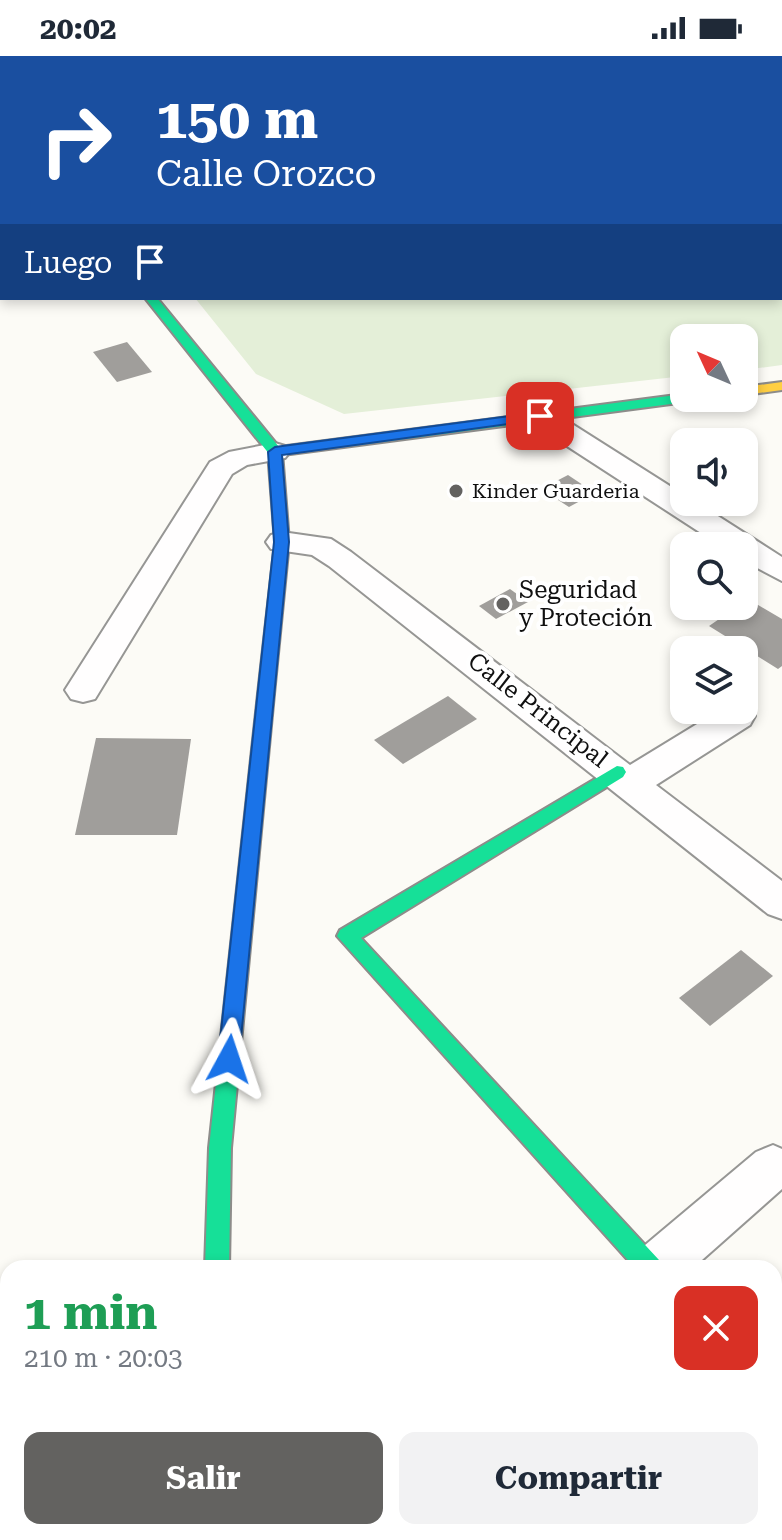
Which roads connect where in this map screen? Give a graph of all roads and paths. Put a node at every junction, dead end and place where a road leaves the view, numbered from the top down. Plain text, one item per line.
1 (153, 300) edge
2 (782, 386) edge
3 (758, 389) edge
4 (670, 400) edge
5 (540, 416) junction
6 (275, 452) junction
7 (722, 532) edge
8 (282, 542) junction
9 (758, 555) edge
10 (782, 571) edge
11 (83, 690) dead end
12 (722, 724) edge
13 (624, 777) junction
14 (782, 903) edge
15 (773, 1167) dead end
16 (217, 1260) edge
17 (646, 1260) edge
18 (663, 1260) edge

1 - 6 street
2 - 3 street
4 - 5 street
5 - 6 street
5 - 7 street
6 - 8 street
6 - 11 street
8 - 13 street, Calle Principal
8 - 16 street
9 - 10 street
12 - 13 street
13 - 14 street, Calle Principal
13 - 17 street
15 - 18 street

